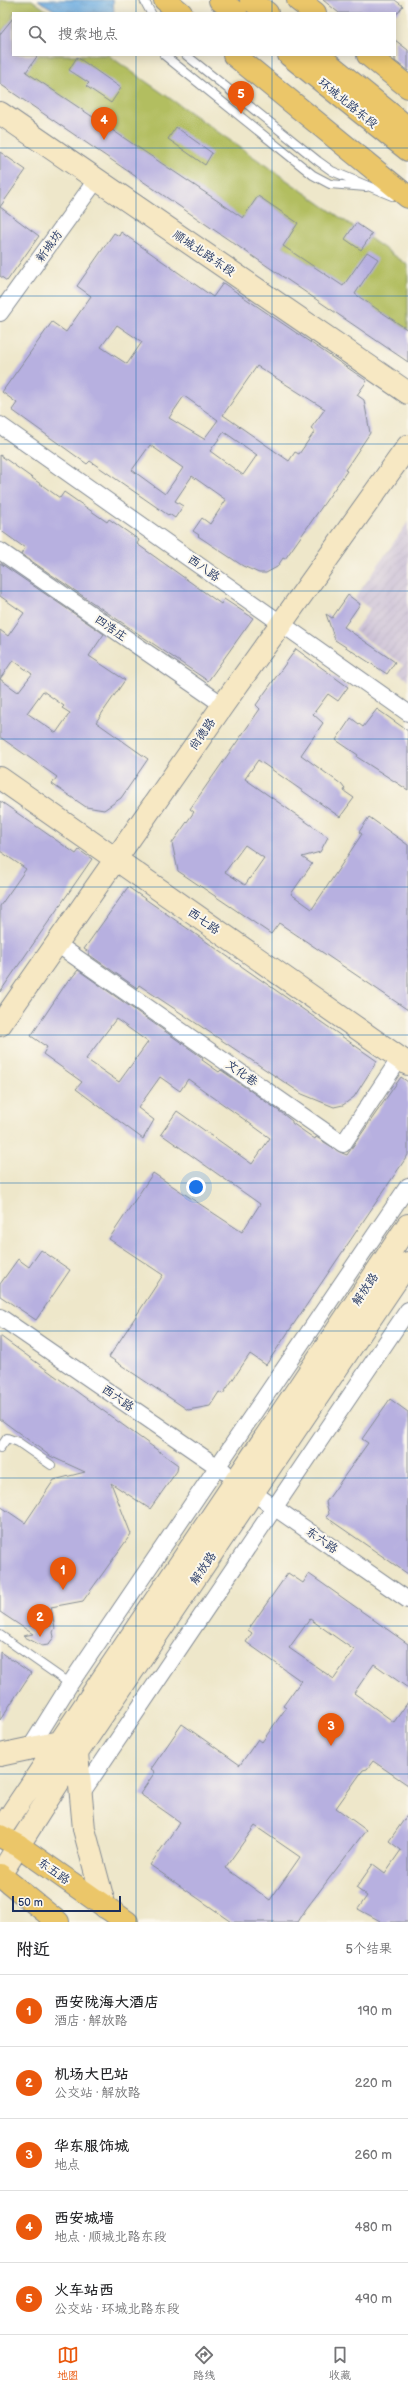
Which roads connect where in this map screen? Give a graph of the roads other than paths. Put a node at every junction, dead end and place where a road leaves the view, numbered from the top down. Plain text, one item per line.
1 (144, 0) edge
2 (165, 0) edge
3 (220, 0) edge
4 (251, 0) edge
5 (298, 0) edge
6 (150, 12) edge
7 (180, 12) edge
8 (235, 12) edge
9 (266, 12) edge
10 (314, 12) edge
11 (165, 56) edge
12 (187, 56) edge
13 (235, 56) edge
14 (290, 56) edge
15 (319, 56) edge
16 (369, 56) edge
17 (408, 87) edge
18 (0, 113) edge
19 (408, 128) edge
20 (408, 150) edge
21 (97, 179) junction
22 (374, 187) junction
23 (408, 197) edge
24 (408, 205) edge
25 (0, 313) edge
26 (408, 393) edge
27 (0, 425) edge
28 (408, 446) edge
29 (0, 551) edge
30 (282, 623) junction
31 (223, 705) junction
32 (408, 713) edge
33 (0, 778) edge
34 (116, 860) junction
35 (57, 944) junction
36 (0, 1025) edge
37 (404, 1061) edge
38 (408, 1186) edge
39 (408, 1225) edge
40 (408, 1263) edge
41 (408, 1310) edge
42 (0, 1317) edge
43 (0, 1448) edge
44 (51, 1465) dead end
45 (217, 1467) junction
46 (236, 1480) junction
47 (254, 1493) junction
48 (275, 1507) junction
49 (408, 1600) edge
50 (0, 1635) edge
51 (70, 1684) junction
52 (30, 1748) junction
53 (68, 1748) junction
54 (0, 1755) edge
55 (81, 1794) junction
56 (0, 1831) edge
57 (0, 1836) edge
58 (19, 1846) junction
59 (0, 1875) edge
60 (105, 1907) junction
61 (58, 1922) edge
62 (127, 1922) edge

1 - 6 lane
2 - 7 main road
3 - 8 main road
4 - 9 main road
5 - 10 main road
11 - 22 lane
12 - 22 lane
13 - 23 main road
14 - 20 main road, 环城北路东段
15 - 19 main road, 环城北路东段
16 - 17 main road
18 - 21 street, 顺城北路东段
21 - 25 street, 新城坊
21 - 26 street, 顺城北路东段
22 - 24 lane
27 - 30 street, 西八路
28 - 30 street, 尚德路
29 - 31 street, 四浩庄
30 - 31 street, 尚德路
30 - 32 street, 西八路
31 - 34 street, 尚德路
33 - 34 street, 西七路
34 - 35 street, 尚德路
34 - 37 street, 西七路
35 - 36 street, 尚德路
35 - 37 street, 文化巷
38 - 45 street
39 - 46 street, 解放路
40 - 47 street, 解放路
41 - 48 street
42 - 45 street, 西六路
43 - 44 lane
45 - 46 street, 西六路
45 - 51 street
46 - 47 street, 东六路
46 - 53 street, 解放路
47 - 48 street, 东六路
47 - 53 street, 解放路
48 - 49 street, 东六路
48 - 55 street
50 - 51 lane
51 - 52 street
52 - 53 street
52 - 54 street
53 - 55 street
53 - 56 street, 解放路
53 - 58 street, 解放路
55 - 60 street
57 - 58 main road, 东五路
58 - 59 street, 解放路
58 - 60 main road, 东五路
59 - 61 main road
60 - 62 main road, 东五路

